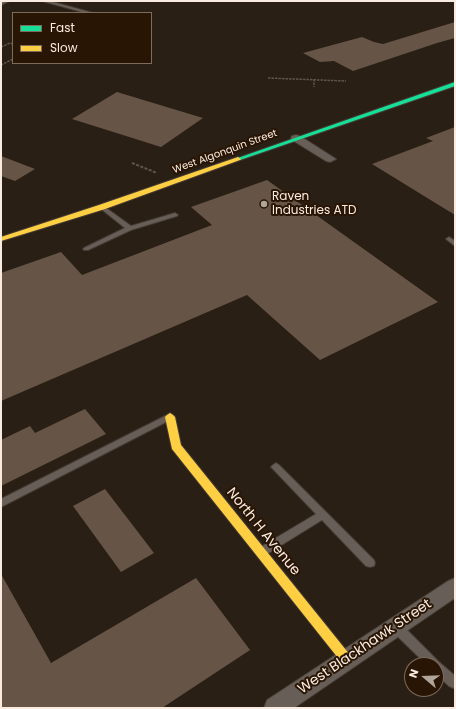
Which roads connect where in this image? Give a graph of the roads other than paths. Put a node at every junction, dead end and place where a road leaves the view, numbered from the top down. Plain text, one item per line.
1 (7, 1) edge
2 (44, 1) edge
3 (1, 4) edge
4 (87, 12) edge
5 (453, 86) edge
6 (296, 138) junction
7 (330, 159) dead end
8 (102, 207) junction
9 (176, 216) dead end
10 (129, 229) junction
11 (1, 239) edge
12 (86, 249) dead end
13 (170, 417) joint
14 (276, 467) dead end
15 (1, 503) edge
16 (323, 514) junction
17 (261, 552) junction
18 (370, 563) dead end
19 (455, 587) edge
20 (396, 626) junction
21 (428, 657) edge
22 (346, 659) junction
23 (444, 674) edge
24 (455, 680) edge
25 (275, 708) edge

1 - 3 lane
2 - 4 lane
5 - 6 street, West Algonquin Street
6 - 7 street
6 - 8 street, West Algonquin Street
8 - 10 lane
8 - 11 street, West Algonquin Street
9 - 10 lane
10 - 12 lane
13 - 15 lane
13 - 17 street, North H Avenue
14 - 16 lane
16 - 17 lane
16 - 18 lane
17 - 22 street, North H Avenue
19 - 20 street, West Blackhawk Street
20 - 21 lane
20 - 22 street, West Blackhawk Street
22 - 25 street, West Blackhawk Street
23 - 24 lane

